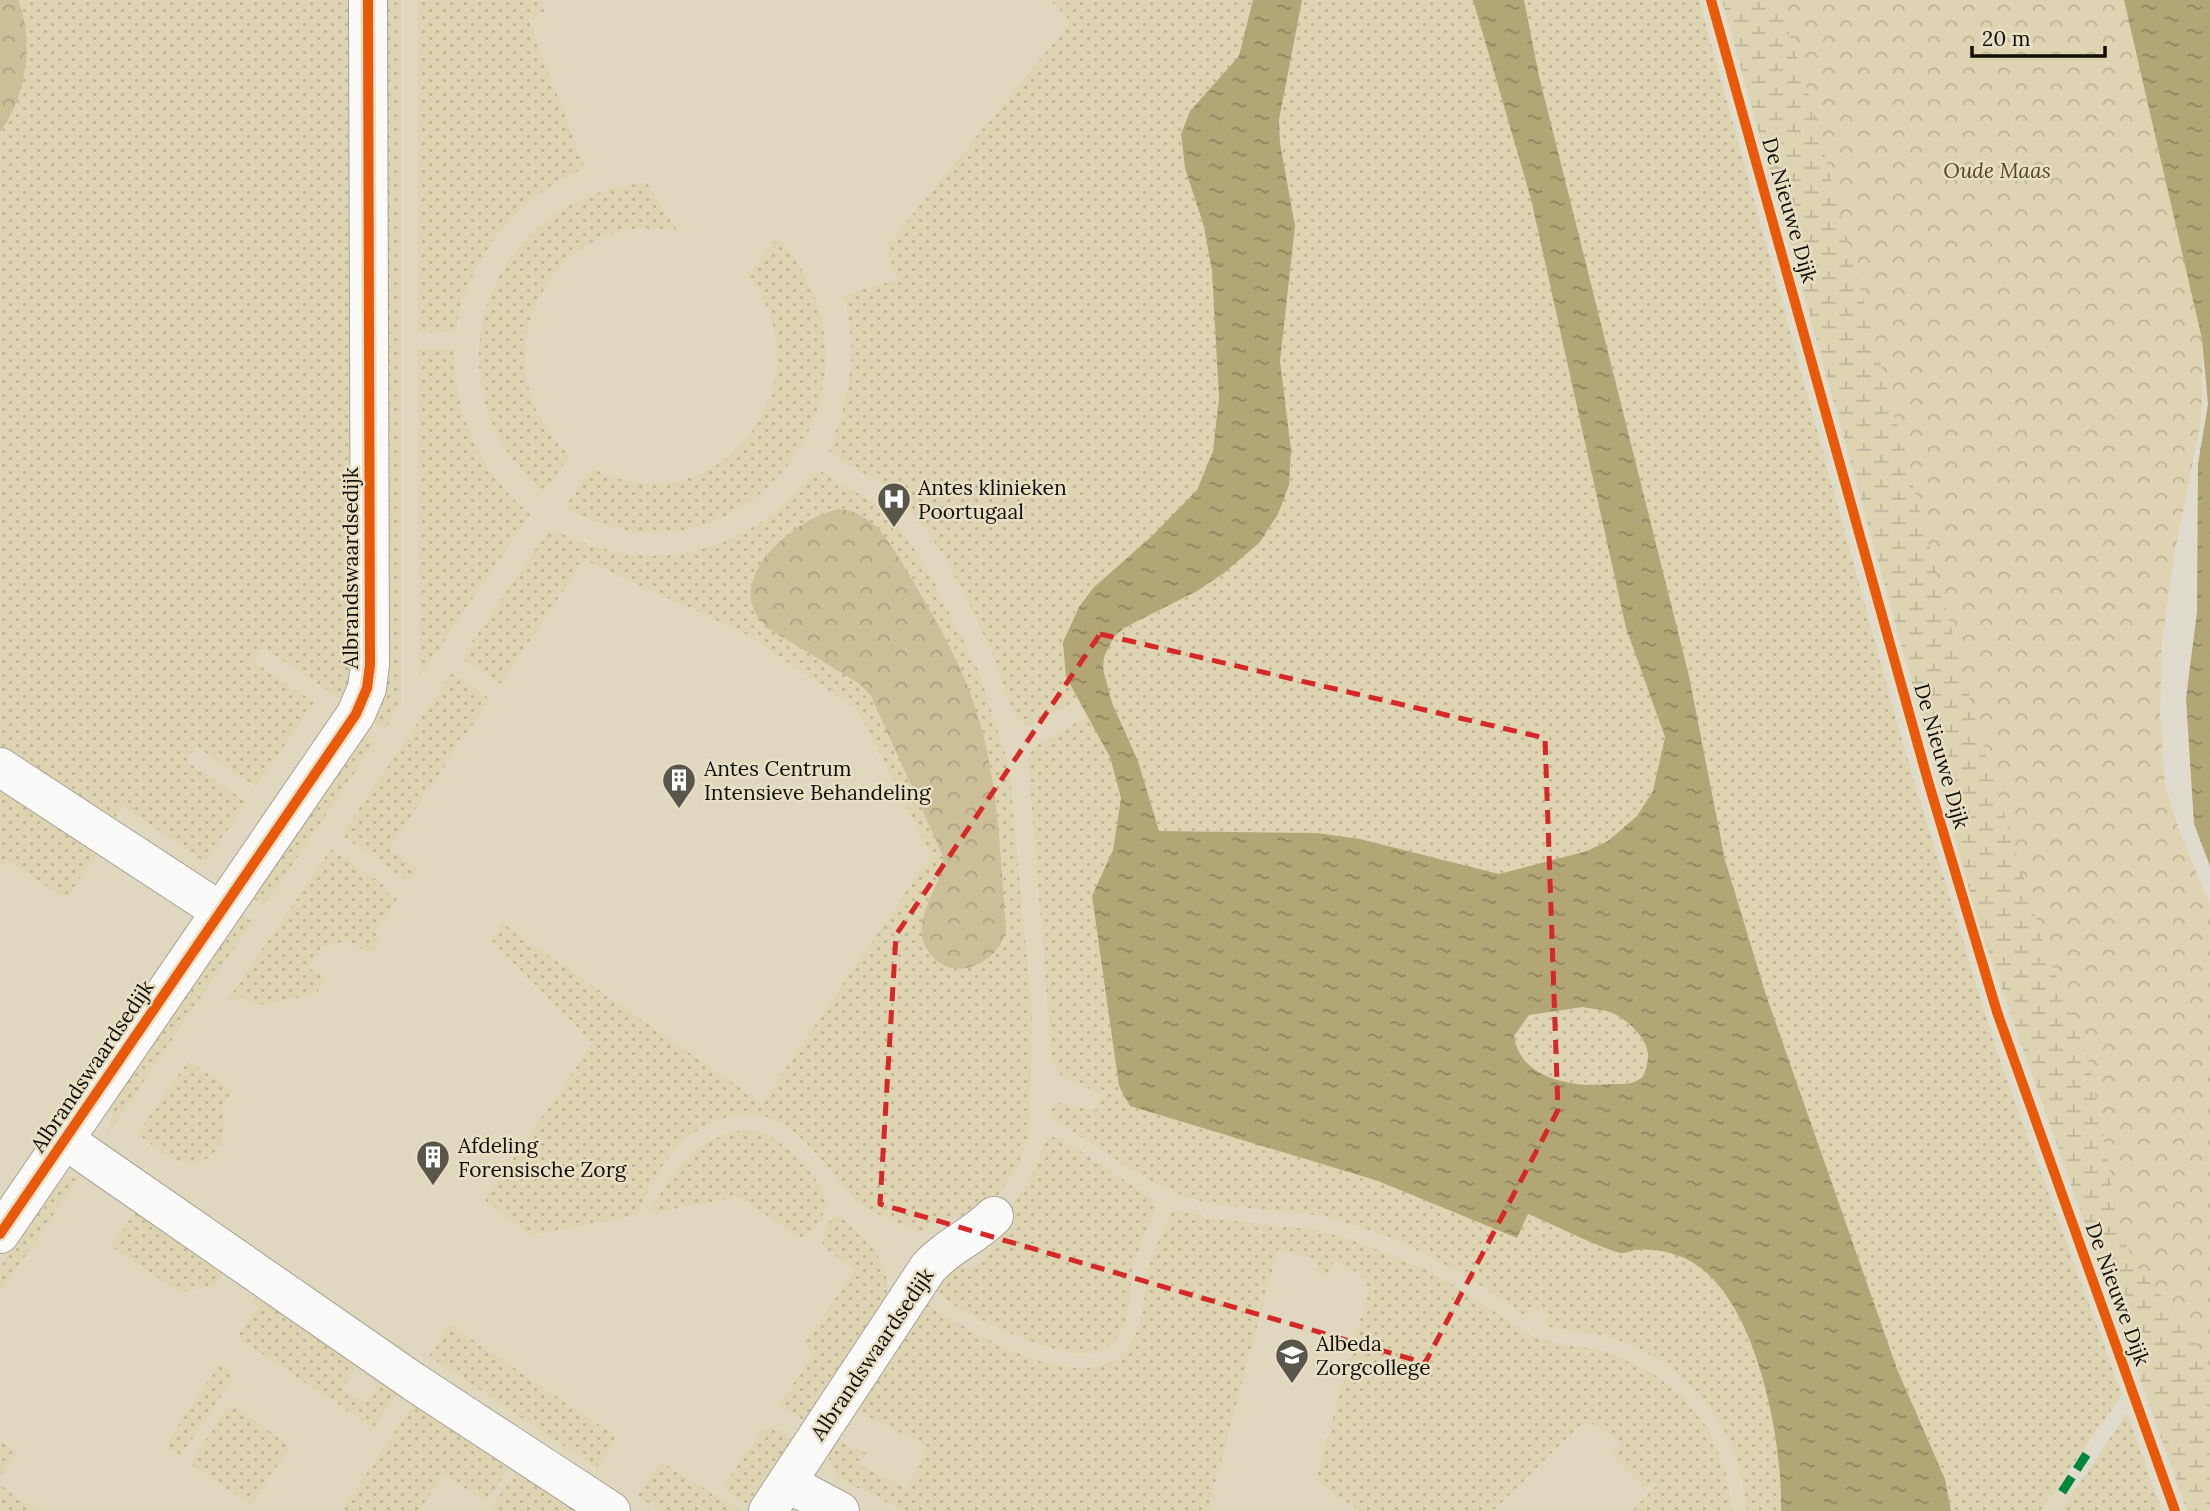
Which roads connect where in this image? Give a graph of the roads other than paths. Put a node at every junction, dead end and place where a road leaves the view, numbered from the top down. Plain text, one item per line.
1 (368, 0) edge
2 (0, 767) edge
3 (220, 911) junction
4 (65, 1140) junction
5 (994, 1216) dead end
6 (0, 1234) edge
7 (777, 1497) edge
8 (611, 1511) edge
9 (840, 1511) edge

1 - 3 street, Albrandswaardsedijk
2 - 3 street
3 - 4 street, Albrandswaardsedijk
4 - 6 street, Albrandswaardsedijk
4 - 8 street, Albrandswaardsedijk
5 - 7 street, Albrandswaardsedijk
7 - 9 street

